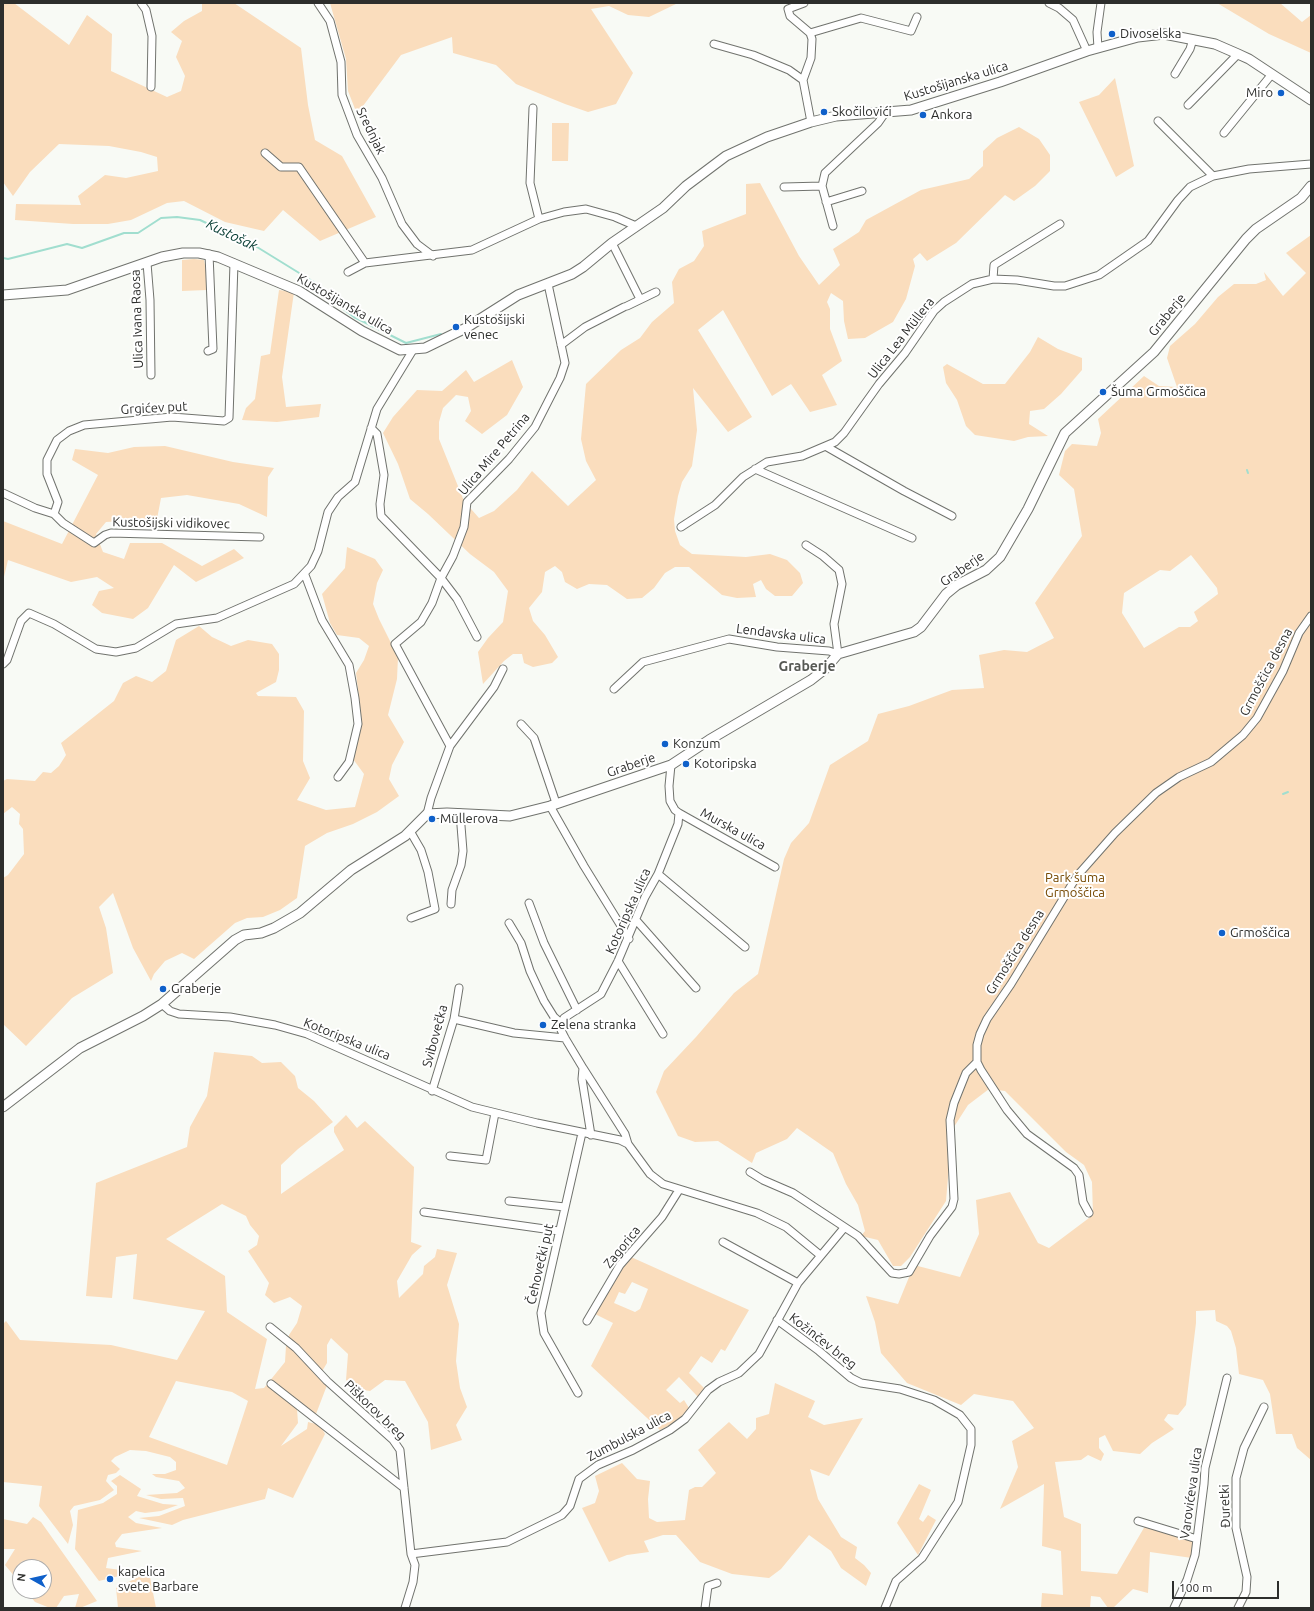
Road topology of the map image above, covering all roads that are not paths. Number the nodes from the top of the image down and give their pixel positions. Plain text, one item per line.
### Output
1 (141, 3) edge
2 (318, 3) edge
3 (804, 3) edge
4 (1049, 3) edge
5 (1101, 3) edge
6 (916, 17) dead end
7 (810, 33) junction
8 (1193, 39) junction
9 (714, 44) dead end
10 (1098, 48) junction
11 (1087, 51) junction
12 (1238, 54) junction
13 (1175, 74) dead end
14 (1272, 74) junction
15 (803, 80) junction
16 (151, 87) dead end
17 (1311, 100) edge
18 (1188, 105) dead end
19 (533, 108) dead end
20 (885, 113) junction
21 (1158, 121) dead end
22 (811, 122) junction
23 (1224, 133) dead end
24 (265, 153) dead end
25 (1311, 164) edge
26 (1213, 176) junction
27 (822, 186) junction
28 (1311, 186) edge
29 (784, 187) dead end
30 (862, 191) dead end
31 (826, 202) junction
32 (539, 219) junction
33 (1060, 224) dead end
34 (636, 226) junction
35 (833, 226) dead end
36 (612, 243) junction
37 (209, 254) junction
38 (434, 256) junction
39 (147, 263) junction
40 (234, 263) junction
41 (364, 263) junction
42 (348, 272) dead end
43 (993, 279) junction
44 (548, 284) junction
45 (656, 292) dead end
46 (3, 295) edge
47 (640, 299) junction
48 (562, 345) junction
49 (413, 350) junction
50 (208, 351) dead end
51 (151, 375) dead end
52 (371, 428) junction
53 (827, 447) junction
54 (755, 470) junction
55 (3, 493) edge
56 (54, 514) junction
57 (952, 516) dead end
58 (681, 527) dead end
59 (260, 537) dead end
60 (912, 538) dead end
61 (806, 545) dead end
62 (305, 575) junction
63 (441, 578) junction
64 (1311, 616) edge
65 (477, 637) dead end
66 (838, 654) junction
67 (3, 664) edge
68 (503, 669) dead end
69 (614, 689) dead end
70 (521, 724) dead end
71 (450, 746) junction
72 (671, 765) junction
73 (338, 777) dead end
74 (553, 804) junction
75 (460, 813) junction
76 (679, 813) junction
77 (427, 814) junction
78 (410, 831) junction
79 (775, 867) dead end
80 (658, 874) junction
81 (529, 903) dead end
82 (451, 904) dead end
83 (411, 918) dead end
84 (636, 920) junction
85 (509, 923) dead end
86 (629, 939) junction
87 (745, 947) dead end
88 (618, 961) junction
89 (459, 988) dead end
90 (696, 988) dead end
91 (162, 1004) junction
92 (578, 1010) junction
93 (454, 1019) junction
94 (561, 1023) junction
95 (663, 1034) dead end
96 (565, 1038) junction
97 (977, 1062) junction
98 (583, 1068) junction
99 (432, 1091) junction
100 (3, 1107) edge
101 (495, 1113) junction
102 (582, 1133) junction
103 (591, 1135) junction
104 (628, 1144) junction
105 (450, 1156) dead end
106 (750, 1172) dead end
107 (679, 1190) junction
108 (509, 1201) dead end
109 (565, 1207) junction
110 (424, 1212) dead end
111 (1089, 1213) dead end
112 (844, 1228) junction
113 (560, 1231) junction
114 (723, 1242) dead end
115 (820, 1255) junction
116 (798, 1283) junction
117 (778, 1320) junction
118 (587, 1321) dead end
119 (270, 1327) dead end
120 (1227, 1378) dead end
121 (271, 1384) dead end
122 (578, 1393) dead end
123 (1264, 1407) dead end
124 (404, 1488) junction
125 (1138, 1521) dead end
126 (1197, 1539) junction
127 (411, 1554) junction
128 (717, 1583) dead end
129 (405, 1608) edge
130 (705, 1608) edge
131 (886, 1608) edge
132 (1174, 1608) edge
133 (1238, 1608) edge

1 - 16 street
2 - 38 street, Srednjak
3 - 7 street
4 - 11 street
5 - 10 street
6 - 7 street
7 - 15 street
8 - 10 street, Kustošijanska ulica
8 - 12 street, Kustošijanska ulica
8 - 13 street
9 - 15 street
10 - 11 street, Kustošijanska ulica
11 - 20 street, Kustošijanska ulica
12 - 14 street, Kustošijanska ulica
12 - 18 street
14 - 17 street, Kustošijanska ulica
14 - 23 street
15 - 22 street
19 - 32 street
20 - 22 street, Kustošijanska ulica
20 - 27 street
21 - 26 street
22 - 34 street, Kustošijanska ulica
24 - 41 street
25 - 26 street, Ulica Lea Müllera
26 - 43 street, Ulica Lea Müllera
27 - 29 street
27 - 31 street
28 - 66 street, Graberje
30 - 31 street
31 - 35 street
32 - 34 street
32 - 38 street
33 - 43 street
34 - 36 street, Kustošijanska ulica
36 - 44 street, Kustošijanska ulica
36 - 47 street
37 - 39 street, Kustošijanska ulica
37 - 40 street, Kustošijanska ulica
37 - 50 street
38 - 41 street
39 - 46 street, Kustošijanska ulica
39 - 51 street, Ulica Ivana Raosa
40 - 49 street, Kustošijanska ulica
40 - 56 street, Grgićev put
41 - 42 street
43 - 53 street, Ulica Lea Müllera
44 - 48 street, Ulica Mire Petrina
44 - 49 street, Kustošijanska ulica
45 - 47 street
47 - 48 street
48 - 63 street, Ulica Mire Petrina
49 - 52 street
52 - 62 street
52 - 63 street
53 - 54 street, Ulica Lea Müllera
53 - 57 street
54 - 58 street, Ulica Lea Müllera
54 - 60 street
55 - 56 street, Kustošijski vidikovec
56 - 59 street, Kustošijski vidikovec
61 - 66 street
62 - 67 street
62 - 73 street
63 - 65 street
63 - 71 street, Ulica Mire Petrina
64 - 97 street, Grmoščica desna
66 - 69 street, Lendavska ulica
66 - 72 street, Graberje
68 - 71 street
70 - 74 street
71 - 77 street
72 - 74 street, Graberje
72 - 76 street
74 - 75 street, Graberje
74 - 86 street
75 - 77 street, Graberje
75 - 82 street
76 - 79 street, Murska ulica
76 - 80 street, Kotoripska ulica
77 - 78 street
78 - 83 street
78 - 91 street
80 - 84 street, Kotoripska ulica
80 - 87 street
81 - 92 street
84 - 86 street, Kotoripska ulica
84 - 90 street
85 - 94 street
86 - 88 street, Kotoripska ulica
88 - 92 street, Kotoripska ulica
88 - 95 street
89 - 93 street, Svibovečka
91 - 99 street, Kotoripska ulica
91 - 100 street
92 - 94 street, Kotoripska ulica
93 - 96 street
93 - 99 street, Svibovečka
94 - 96 street
96 - 98 street
97 - 111 street
97 - 112 street
98 - 103 street
98 - 104 street
99 - 101 street, Kotoripska ulica
101 - 102 street, Kotoripska ulica
101 - 105 street
102 - 103 street, Kotoripska ulica
102 - 109 street, Čehovečki put
103 - 104 street, Kotoripska ulica
104 - 107 street
106 - 112 street
107 - 115 street
107 - 118 street, Zagorica
108 - 109 street
109 - 113 street, Čehovečki put
110 - 113 street
112 - 115 street, Zumbulska ulica
113 - 122 street, Čehovečki put
114 - 116 street
115 - 116 street, Zumbulska ulica
116 - 117 street, Zumbulska ulica
117 - 127 street, Zumbulska ulica
117 - 131 street, Kožinčev breg
119 - 124 street, Piškorov breg
120 - 126 street, Varovićeva ulica
121 - 124 street
123 - 133 street, Đuretki
124 - 127 street, Piškorov breg
125 - 126 street
126 - 132 street, Varovićeva ulica
127 - 129 street, Piškorov breg
128 - 130 street

